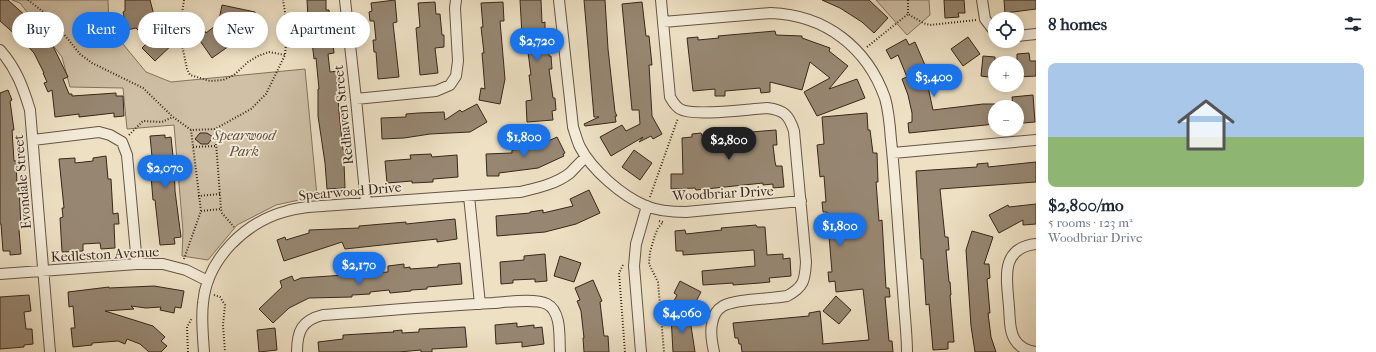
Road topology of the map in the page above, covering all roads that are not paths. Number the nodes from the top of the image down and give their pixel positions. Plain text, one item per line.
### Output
1 (345, 0) edge
2 (456, 0) edge
3 (559, 0) edge
4 (661, 0) edge
5 (982, 0) edge
6 (663, 22) junction
7 (988, 23) edge
8 (1036, 34) edge
9 (1024, 35) edge
10 (0, 50) edge
11 (356, 99) junction
12 (33, 140) junction
13 (1036, 140) edge
14 (893, 153) junction
15 (586, 157) junction
16 (469, 196) junction
17 (801, 202) junction
18 (366, 203) junction
19 (647, 206) junction
20 (1036, 244) edge
21 (137, 264) junction
22 (43, 272) junction
23 (0, 274) edge
24 (208, 281) junction
25 (480, 304) junction
26 (50, 352) edge
27 (204, 352) edge
28 (297, 352) edge
29 (560, 352) edge
30 (642, 352) edge
31 (714, 352) edge
32 (907, 352) edge
33 (1036, 352) edge

1 - 11 street, Redhaven Street
2 - 11 street
3 - 15 street, Woodbriar Drive
4 - 6 street
5 - 7 street
6 - 14 street
6 - 17 street
8 - 9 street
10 - 12 street, Evondale Street
11 - 18 street, Redhaven Street
12 - 21 street
12 - 22 street, Evondale Street
13 - 14 street
14 - 32 street
15 - 16 street, Spearwood Drive
15 - 19 street, Woodbriar Drive
16 - 18 street, Spearwood Drive
16 - 25 street
17 - 19 street, Woodbriar Drive
17 - 31 street
18 - 24 street, Spearwood Drive
19 - 30 street
20 - 33 street
21 - 22 street, Kedleston Avenue
21 - 24 street, Kedleston Avenue
22 - 23 street, Kedleston Avenue
22 - 26 street, Evondale Street
24 - 27 street, Spearwood Drive
25 - 28 street
25 - 29 street

